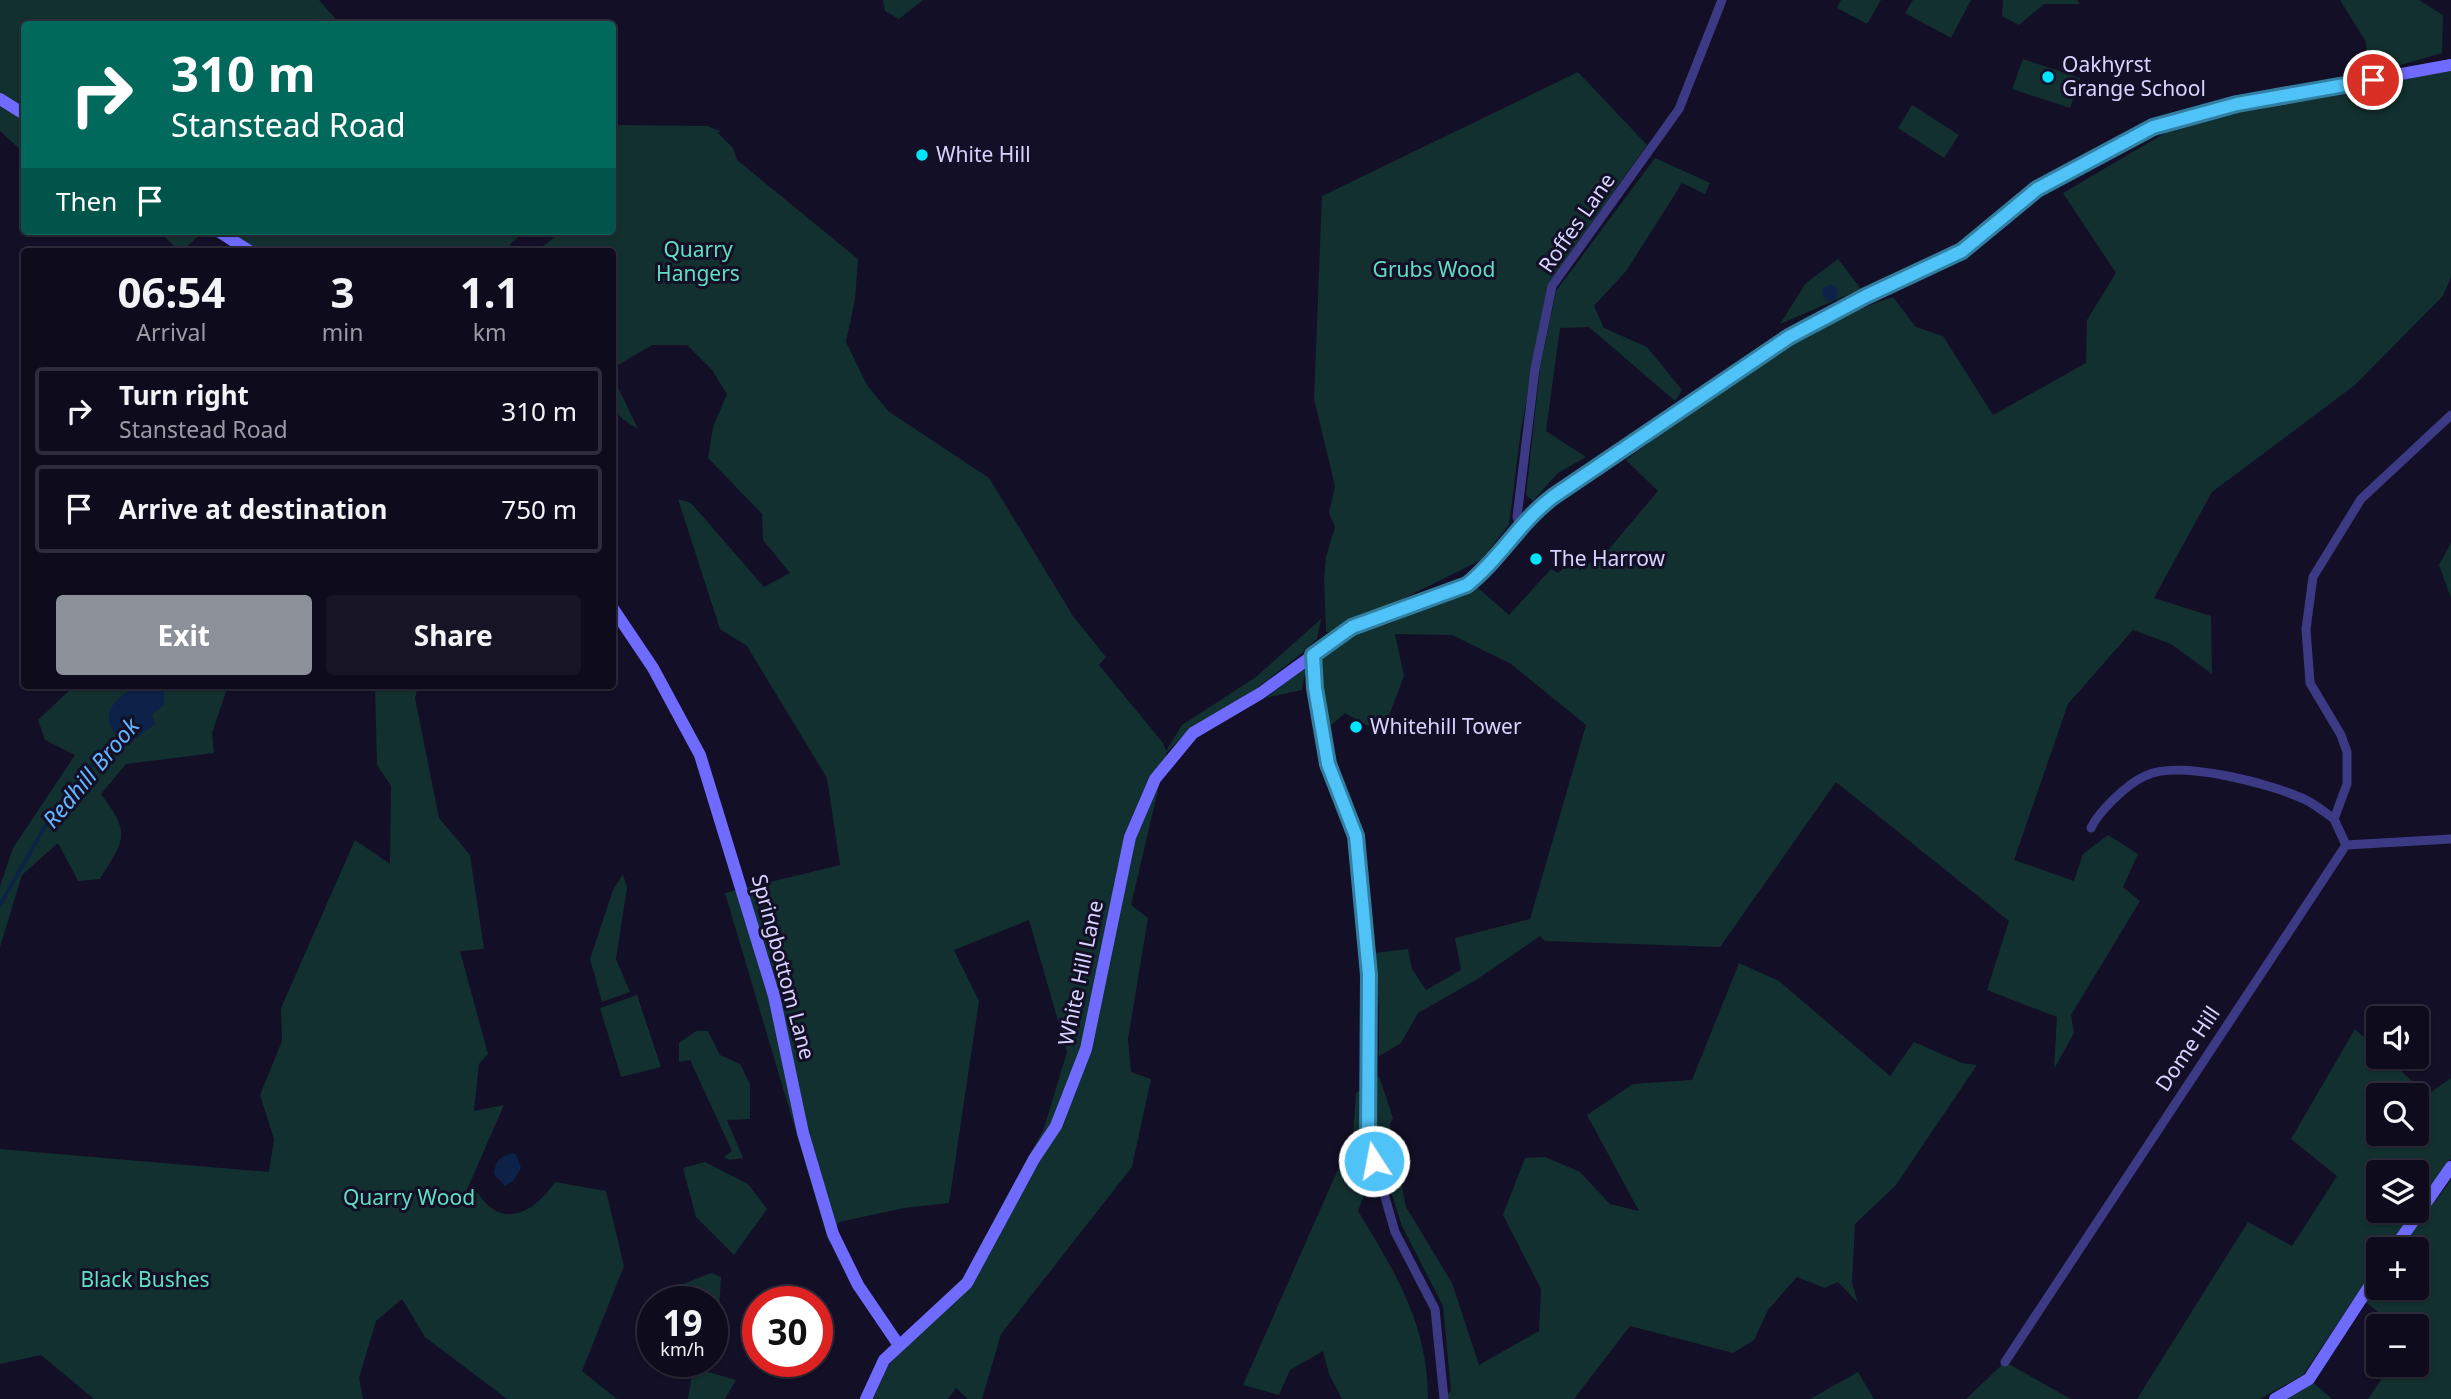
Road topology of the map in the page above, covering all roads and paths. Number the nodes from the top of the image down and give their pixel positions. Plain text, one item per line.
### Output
1 (1723, 0) edge
2 (2451, 65) edge
3 (0, 99) edge
4 (21, 112) edge
5 (224, 235) edge
6 (245, 248) edge
7 (2451, 415) edge
8 (1521, 527) junction
9 (616, 613) edge
10 (1313, 655) junction
11 (2334, 819) junction
12 (2091, 828) dead end
13 (2451, 839) edge
14 (2346, 845) junction
15 (2451, 1167) edge
16 (2402, 1237) edge
17 (2366, 1291) edge
18 (898, 1344) junction
19 (2005, 1362) dead end
20 (866, 1399) edge
21 (1444, 1399) edge
22 (2275, 1399) edge

1 - 8 street, Roffes Lane
2 - 8 street, White Hill Lane
3 - 4 street
5 - 6 street
7 - 11 street
8 - 10 street, White Hill Lane
9 - 18 street, Springbottom Lane
10 - 18 street, White Hill Lane
10 - 21 street
11 - 12 street
11 - 14 street
13 - 14 street
14 - 19 street, Dome Hill
15 - 16 street
17 - 22 street
18 - 20 street, White Hill Lane

